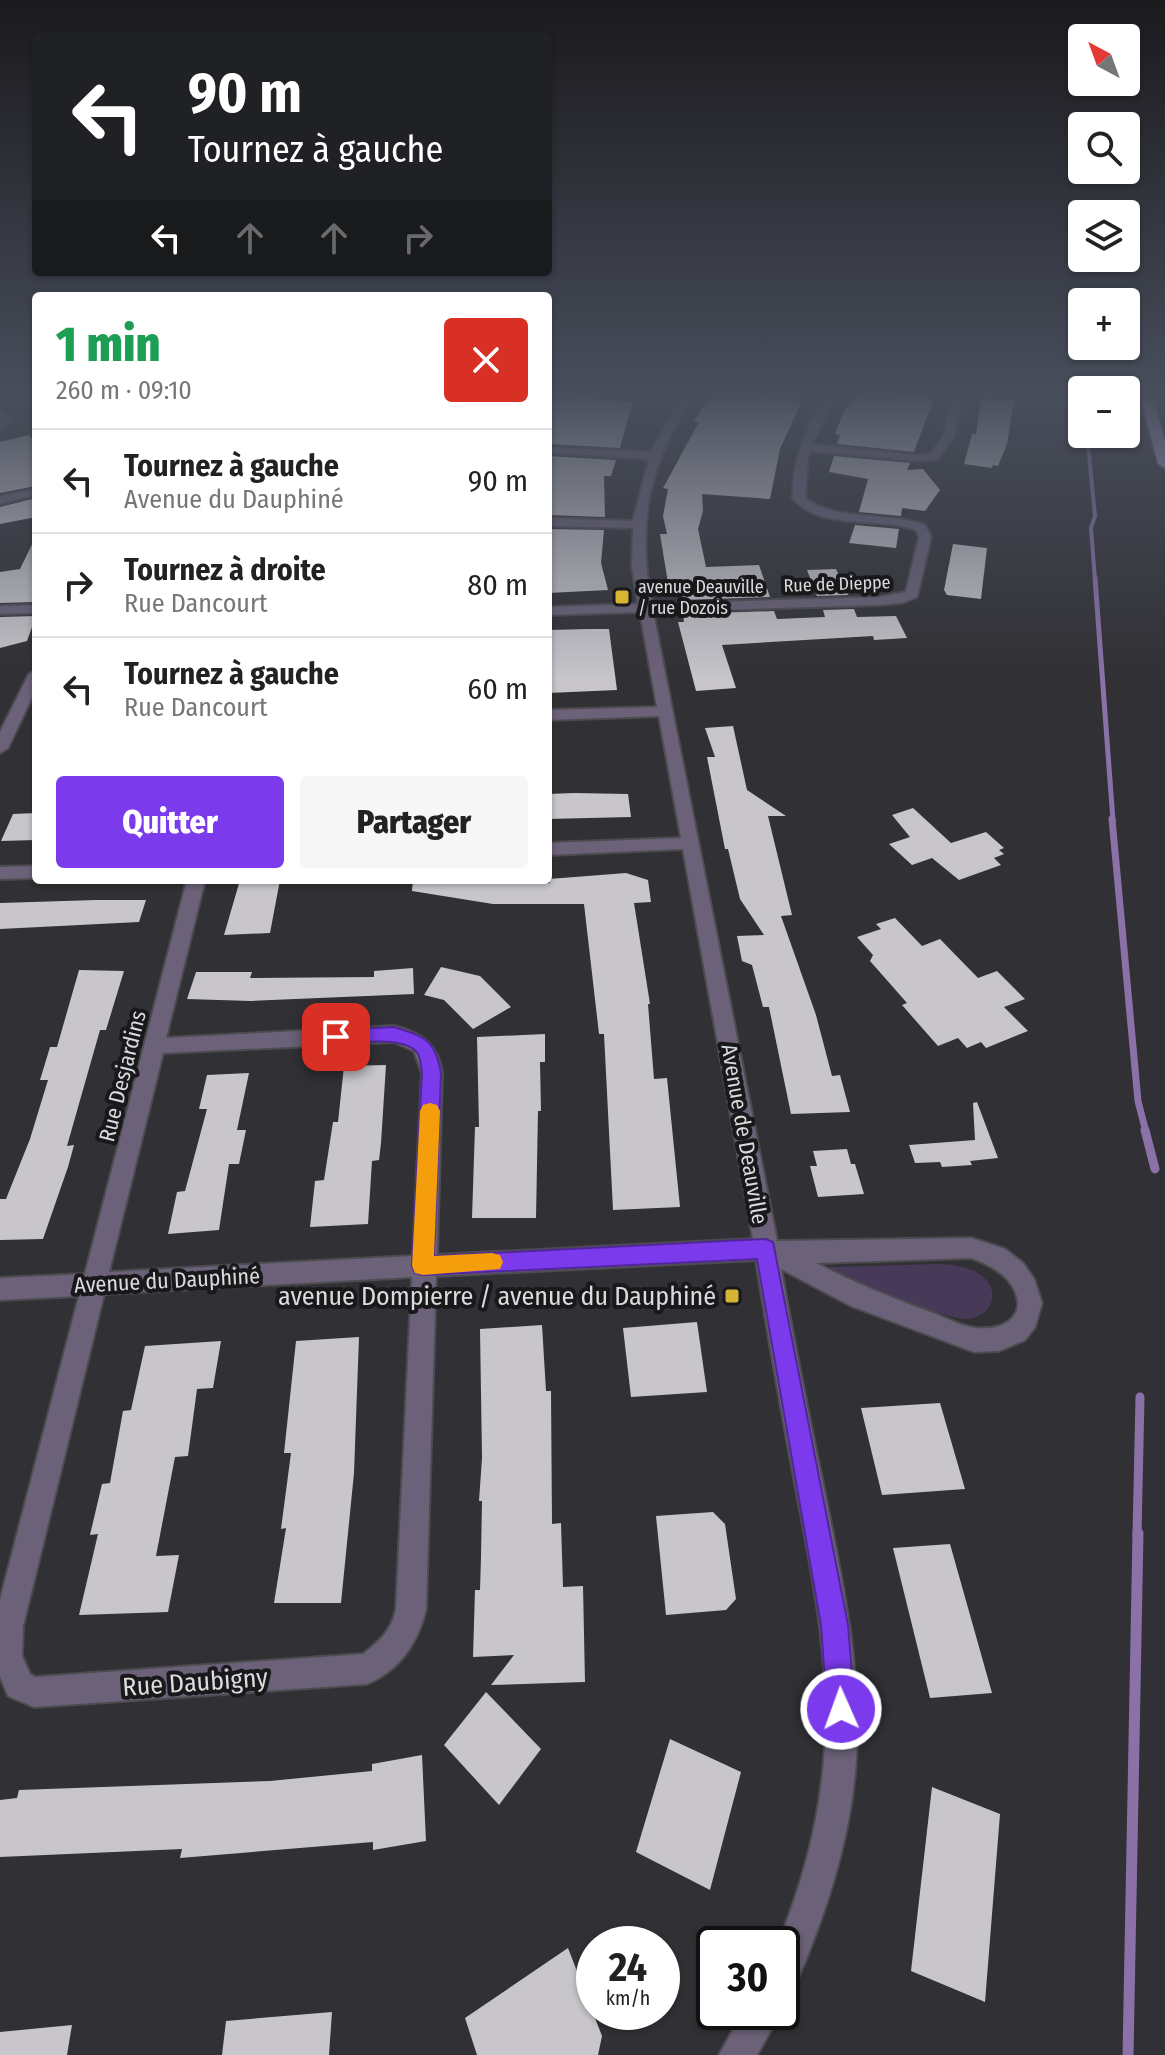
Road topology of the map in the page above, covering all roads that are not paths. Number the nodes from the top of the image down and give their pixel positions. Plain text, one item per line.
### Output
1 (647, 489) edge
2 (799, 489) edge
3 (32, 493) edge
4 (0, 500) edge
5 (552, 522) edge
6 (639, 525) junction
7 (32, 609) edge
8 (643, 609) junction
9 (0, 610) edge
10 (552, 611) edge
11 (32, 680) edge
12 (663, 711) junction
13 (552, 715) edge
14 (32, 718) dead end
15 (7, 720) edge
16 (0, 748) edge
17 (689, 843) junction
18 (552, 849) edge
19 (32, 872) edge
20 (0, 873) edge
21 (195, 884) edge
22 (155, 1046) junction
23 (766, 1249) junction
24 (423, 1266) junction
25 (95, 1283) junction
26 (0, 1289) edge
27 (800, 1930) edge
28 (752, 2030) edge
29 (737, 2055) edge

1 - 6 street, Avenue de Deauville
2 - 8 street, Rue de Dieppe
3 - 4 street
5 - 6 street
6 - 8 street, Avenue de Deauville
7 - 9 street
8 - 10 street
8 - 12 street, Avenue de Deauville
11 - 15 street
12 - 13 street
12 - 17 street, Avenue de Deauville
14 - 15 street
15 - 16 street
17 - 18 street
17 - 23 street, Avenue de Deauville
19 - 20 street
21 - 22 street, Rue Desjardins
22 - 24 street, Rue Daubigny
22 - 25 street, Rue Desjardins
23 - 23 street, Avenue du Dauphiné
23 - 24 street, Avenue du Dauphiné
23 - 27 street, Avenue de Deauville
24 - 25 street, Avenue du Dauphiné
24 - 25 street, Rue Daubigny
25 - 26 street, Avenue du Dauphiné
28 - 29 street

